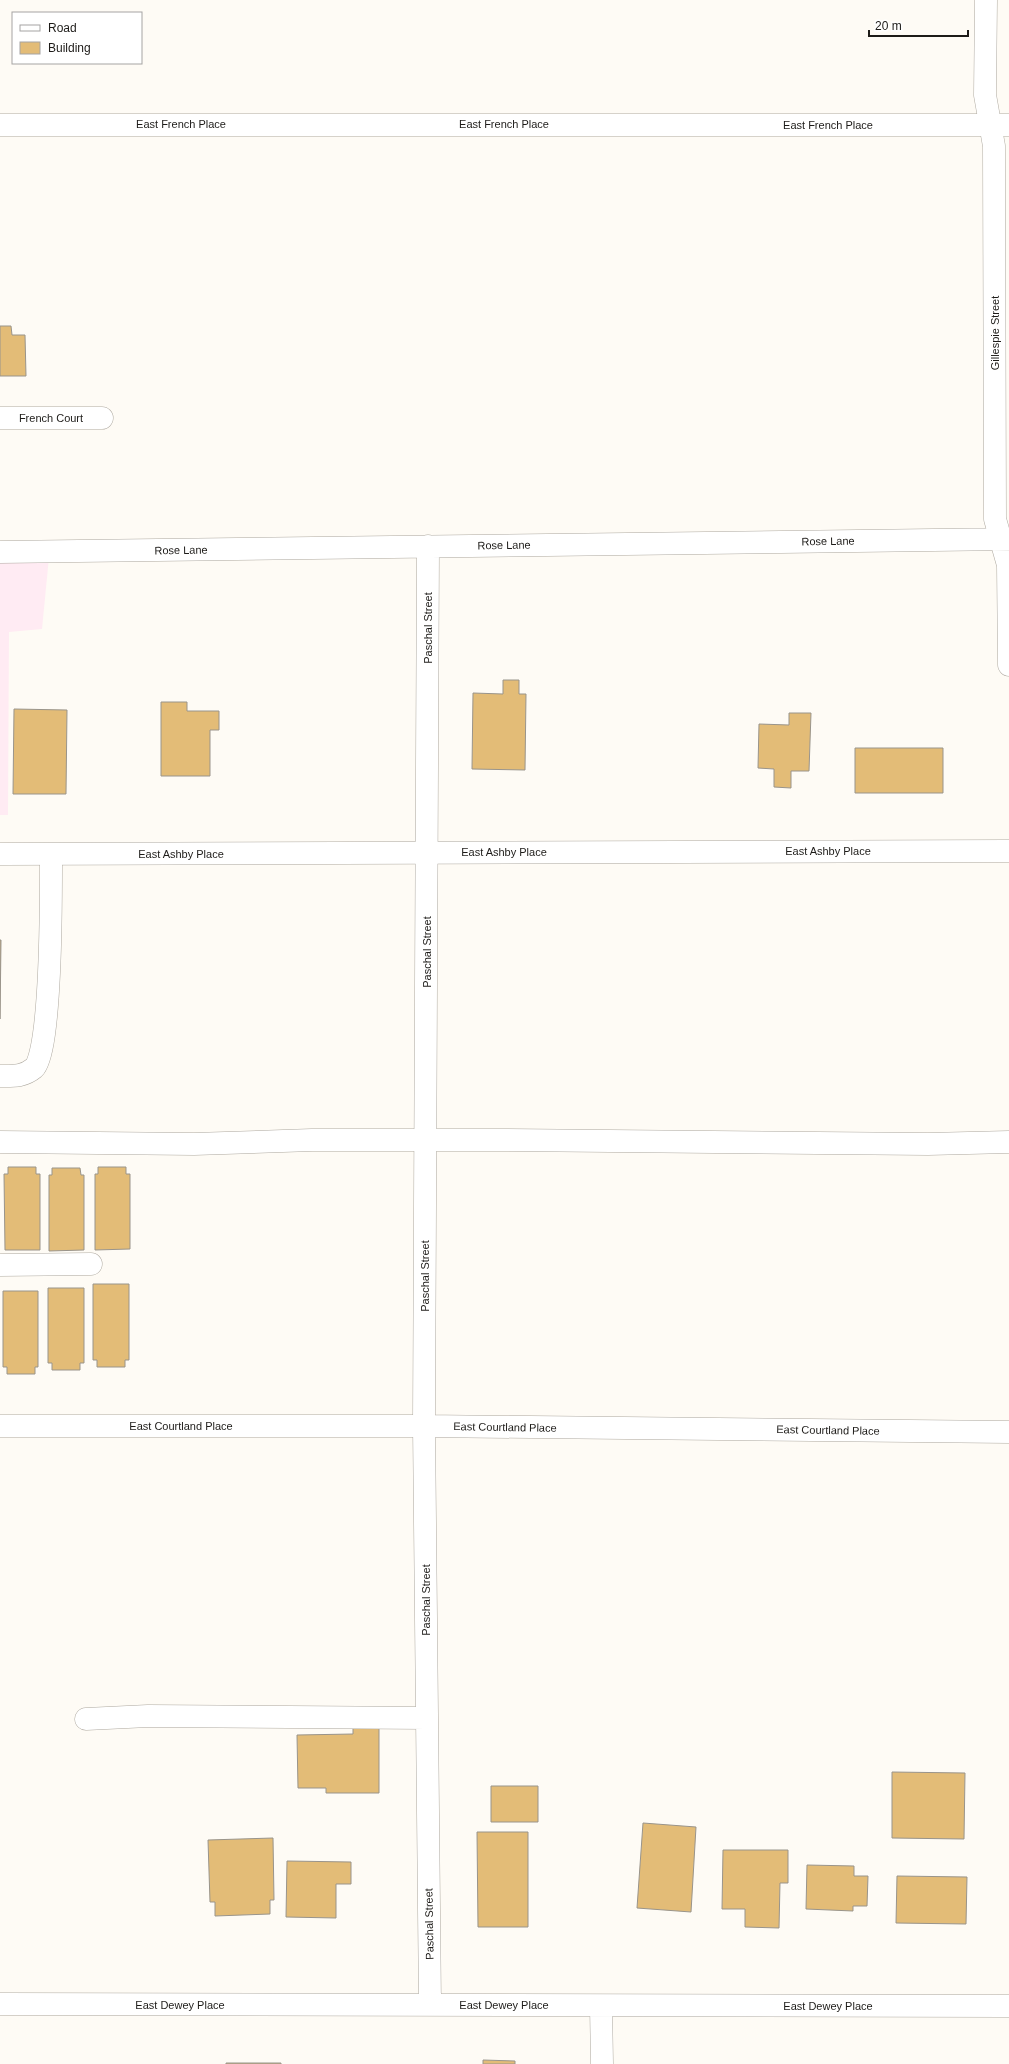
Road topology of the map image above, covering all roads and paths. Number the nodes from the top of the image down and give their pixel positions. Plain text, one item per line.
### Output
1 (986, 0) edge
2 (0, 125) edge
3 (1000, 125) edge
4 (0, 418) edge
5 (102, 418) dead end
6 (1006, 539) edge
7 (428, 546) junction
8 (0, 552) edge
9 (1009, 665) edge
10 (1009, 851) edge
11 (428, 852) junction
12 (0, 854) edge
13 (51, 855) junction
14 (0, 1076) edge
15 (426, 1140) junction
16 (0, 1142) edge
17 (1009, 1142) edge
18 (91, 1264) dead end
19 (0, 1265) edge
20 (0, 1426) edge
21 (424, 1426) junction
22 (1009, 1432) edge
23 (426, 1718) junction
24 (86, 1719) dead end
25 (0, 2004) edge
26 (430, 2005) junction
27 (601, 2006) junction
28 (1009, 2006) edge
29 (602, 2064) edge

1 - 3 street, Gillespie Street
2 - 3 street, East French Place
3 - 6 street, Gillespie Street
4 - 5 street, French Court
6 - 7 street, Rose Lane
6 - 9 street, Gillespie Street
7 - 8 street, Rose Lane
7 - 11 street, Paschal Street
10 - 11 street, East Ashby Place
11 - 13 street, East Ashby Place
11 - 15 street, Paschal Street
12 - 13 street, East Ashby Place
13 - 14 street
15 - 16 street
15 - 17 street
15 - 21 street, Paschal Street
18 - 19 street
20 - 21 street, East Courtland Place
21 - 22 street, East Courtland Place
21 - 23 street, Paschal Street
23 - 24 street
23 - 26 street, Paschal Street
25 - 26 street, East Dewey Place
26 - 27 street, East Dewey Place
27 - 28 street, East Dewey Place
27 - 29 street

